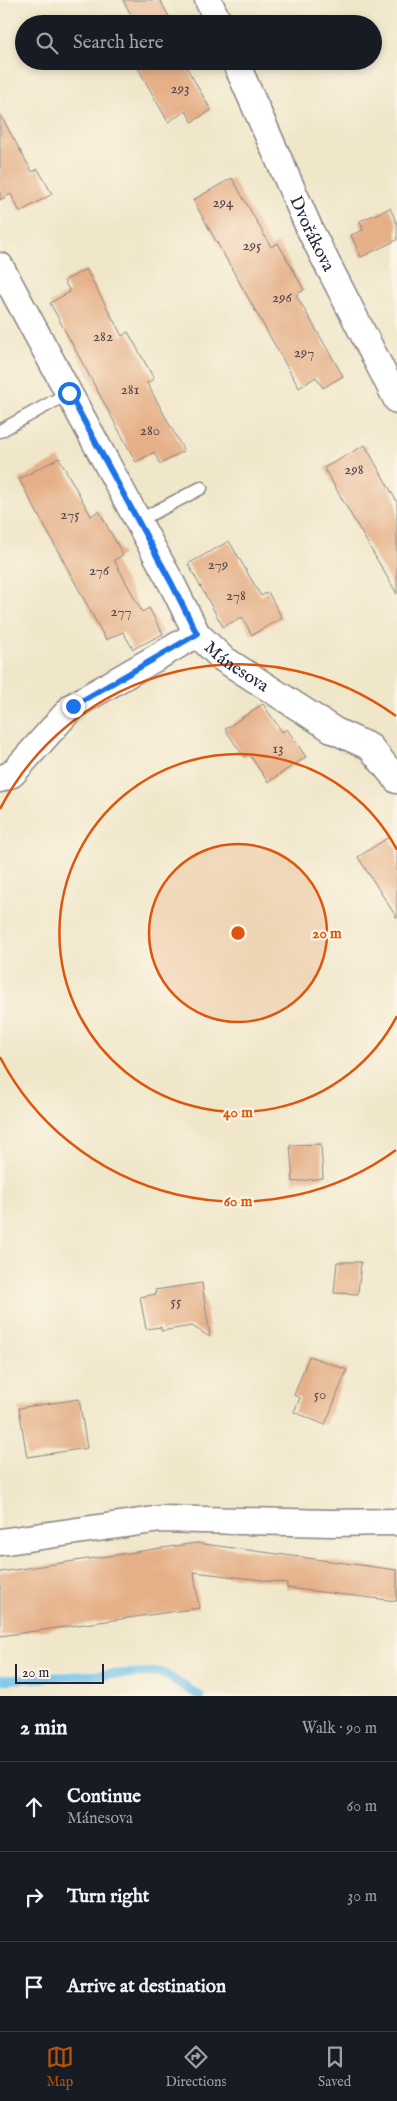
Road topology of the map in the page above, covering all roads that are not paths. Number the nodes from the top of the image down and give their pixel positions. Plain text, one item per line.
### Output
1 (208, 0) edge
2 (215, 15) edge
3 (239, 70) edge
4 (0, 266) edge
5 (69, 393) junction
6 (397, 400) edge
7 (0, 431) edge
8 (201, 488) dead end
9 (138, 521) junction
10 (197, 634) junction
11 (0, 779) edge
12 (397, 780) edge
13 (397, 1522) edge
14 (0, 1542) edge

1 - 2 street
3 - 6 street, Dvořákova
4 - 5 street, Mánesova
5 - 7 lane
5 - 9 street, Mánesova
8 - 9 lane
9 - 10 street, Mánesova
10 - 11 street
10 - 12 street, Mánesova
13 - 14 street

